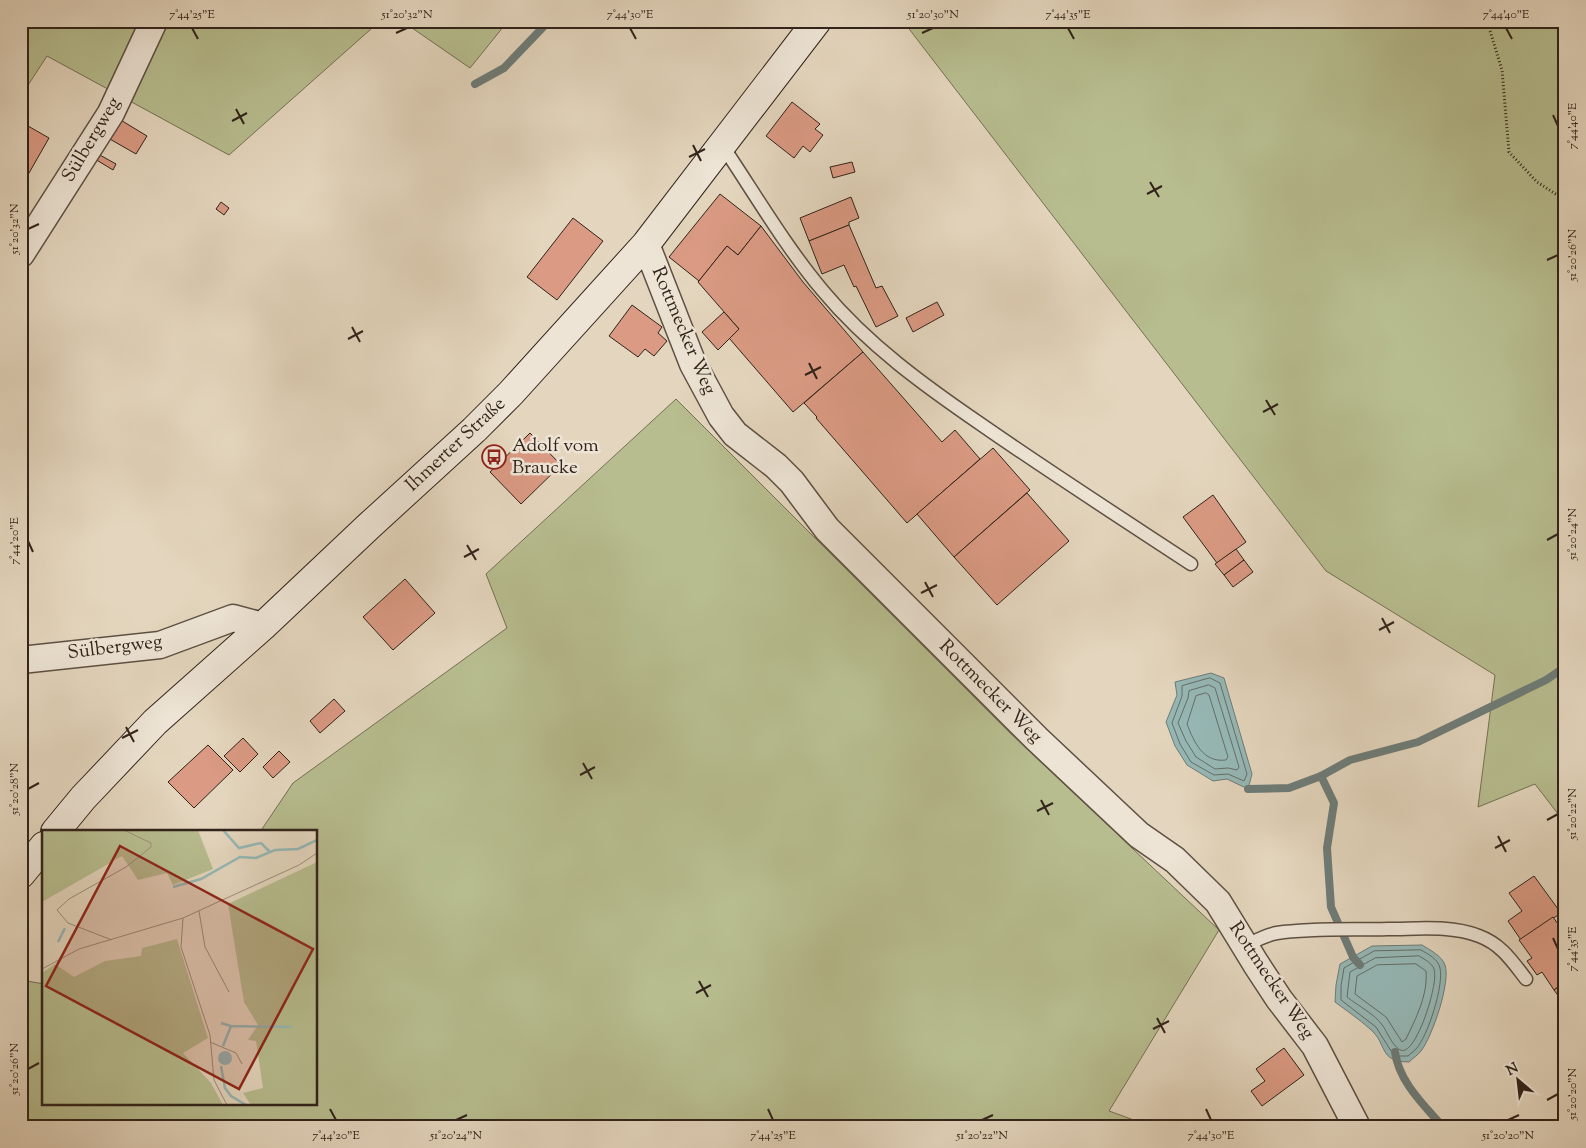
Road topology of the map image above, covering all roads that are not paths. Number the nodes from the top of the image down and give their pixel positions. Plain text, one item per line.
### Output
1 (154, 21) edge
2 (817, 21) edge
3 (722, 145) junction
4 (646, 244) junction
5 (21, 254) edge
6 (1191, 564) dead end
7 (263, 626) junction
8 (21, 660) edge
9 (57, 830) edge
10 (42, 848) edge
11 (21, 874) edge
12 (1245, 946) junction
13 (1526, 979) dead end
14 (1358, 1127) edge

1 - 5 street, Sülbergweg
2 - 3 main road, Ihmerter Straße
3 - 4 main road, Ihmerter Straße
3 - 6 lane
4 - 7 main road, Ihmerter Straße
4 - 12 street, Rottmecker Weg
7 - 8 street, Sülbergweg
7 - 9 main road, Ihmerter Straße
10 - 11 main road
12 - 13 lane
12 - 14 street, Rottmecker Weg

